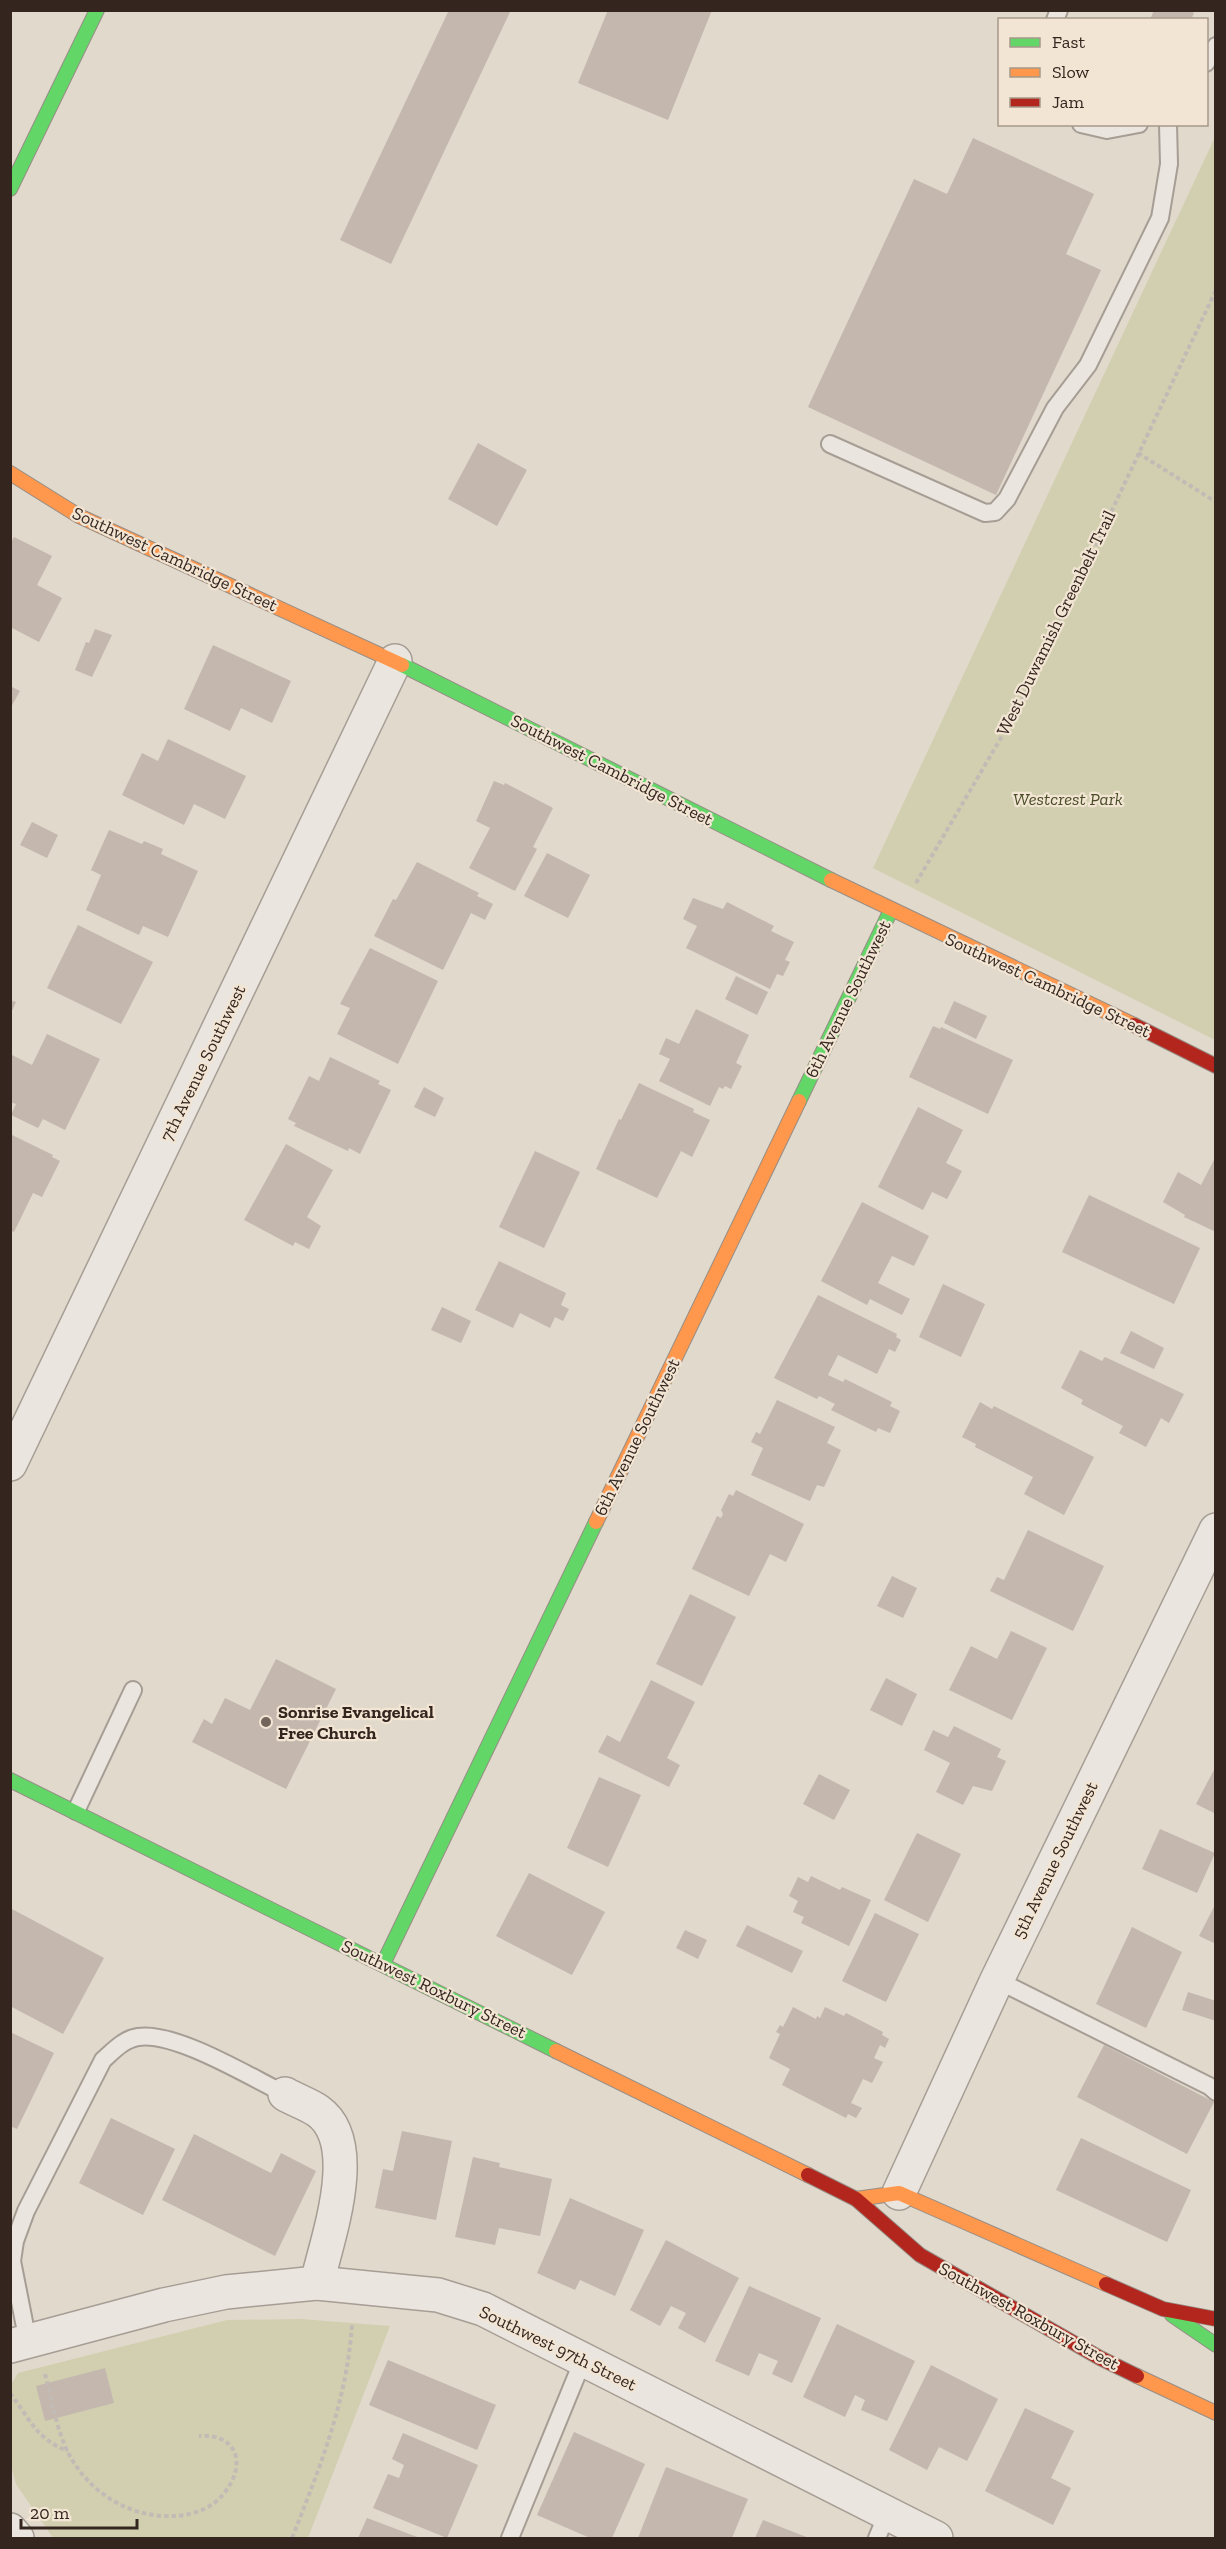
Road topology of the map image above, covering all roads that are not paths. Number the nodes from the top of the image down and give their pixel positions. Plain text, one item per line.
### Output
1 (97, 10) edge
2 (1090, 126) edge
3 (1128, 126) edge
4 (1168, 126) edge
5 (10, 189) edge
6 (830, 444) dead end
7 (10, 473) edge
8 (395, 661) junction
9 (891, 910) junction
10 (1215, 1066) edge
11 (10, 1464) edge
12 (1215, 1530) edge
13 (133, 1690) dead end
14 (10, 1780) edge
15 (76, 1811) junction
16 (383, 1964) junction
17 (997, 1980) junction
18 (1215, 2092) edge
19 (285, 2094) joint
20 (899, 2193) junction
21 (856, 2199) junction
22 (317, 2283) junction
23 (1163, 2309) junction
24 (1215, 2319) edge
25 (19, 2344) edge
26 (1215, 2345) edge
27 (583, 2360) junction
28 (1215, 2413) edge
29 (882, 2526) edge
30 (10, 2530) edge
31 (17, 2538) edge
32 (510, 2538) edge
33 (936, 2538) edge

1 - 5 street
2 - 3 lane
4 - 6 lane
7 - 8 street, Southwest Cambridge Street
8 - 9 street, Southwest Cambridge Street
8 - 11 street, 7th Avenue Southwest
9 - 10 street, Southwest Cambridge Street
9 - 16 street, 6th Avenue Southwest
12 - 17 street, 5th Avenue Southwest
13 - 15 lane
14 - 15 street, Southwest Roxbury Street
15 - 16 street, Southwest Roxbury Street
16 - 21 street, Southwest Roxbury Street
17 - 18 lane
17 - 20 street, 5th Avenue Southwest
19 - 22 street
19 - 25 lane
20 - 21 street
20 - 23 street
21 - 28 street, Southwest Roxbury Street
22 - 25 street, Southwest 97th Street
22 - 27 street, Southwest 97th Street
23 - 24 street
23 - 26 street
27 - 29 street, Southwest 97th Street
27 - 32 lane
29 - 33 street, Southwest 97th Street
30 - 31 street

